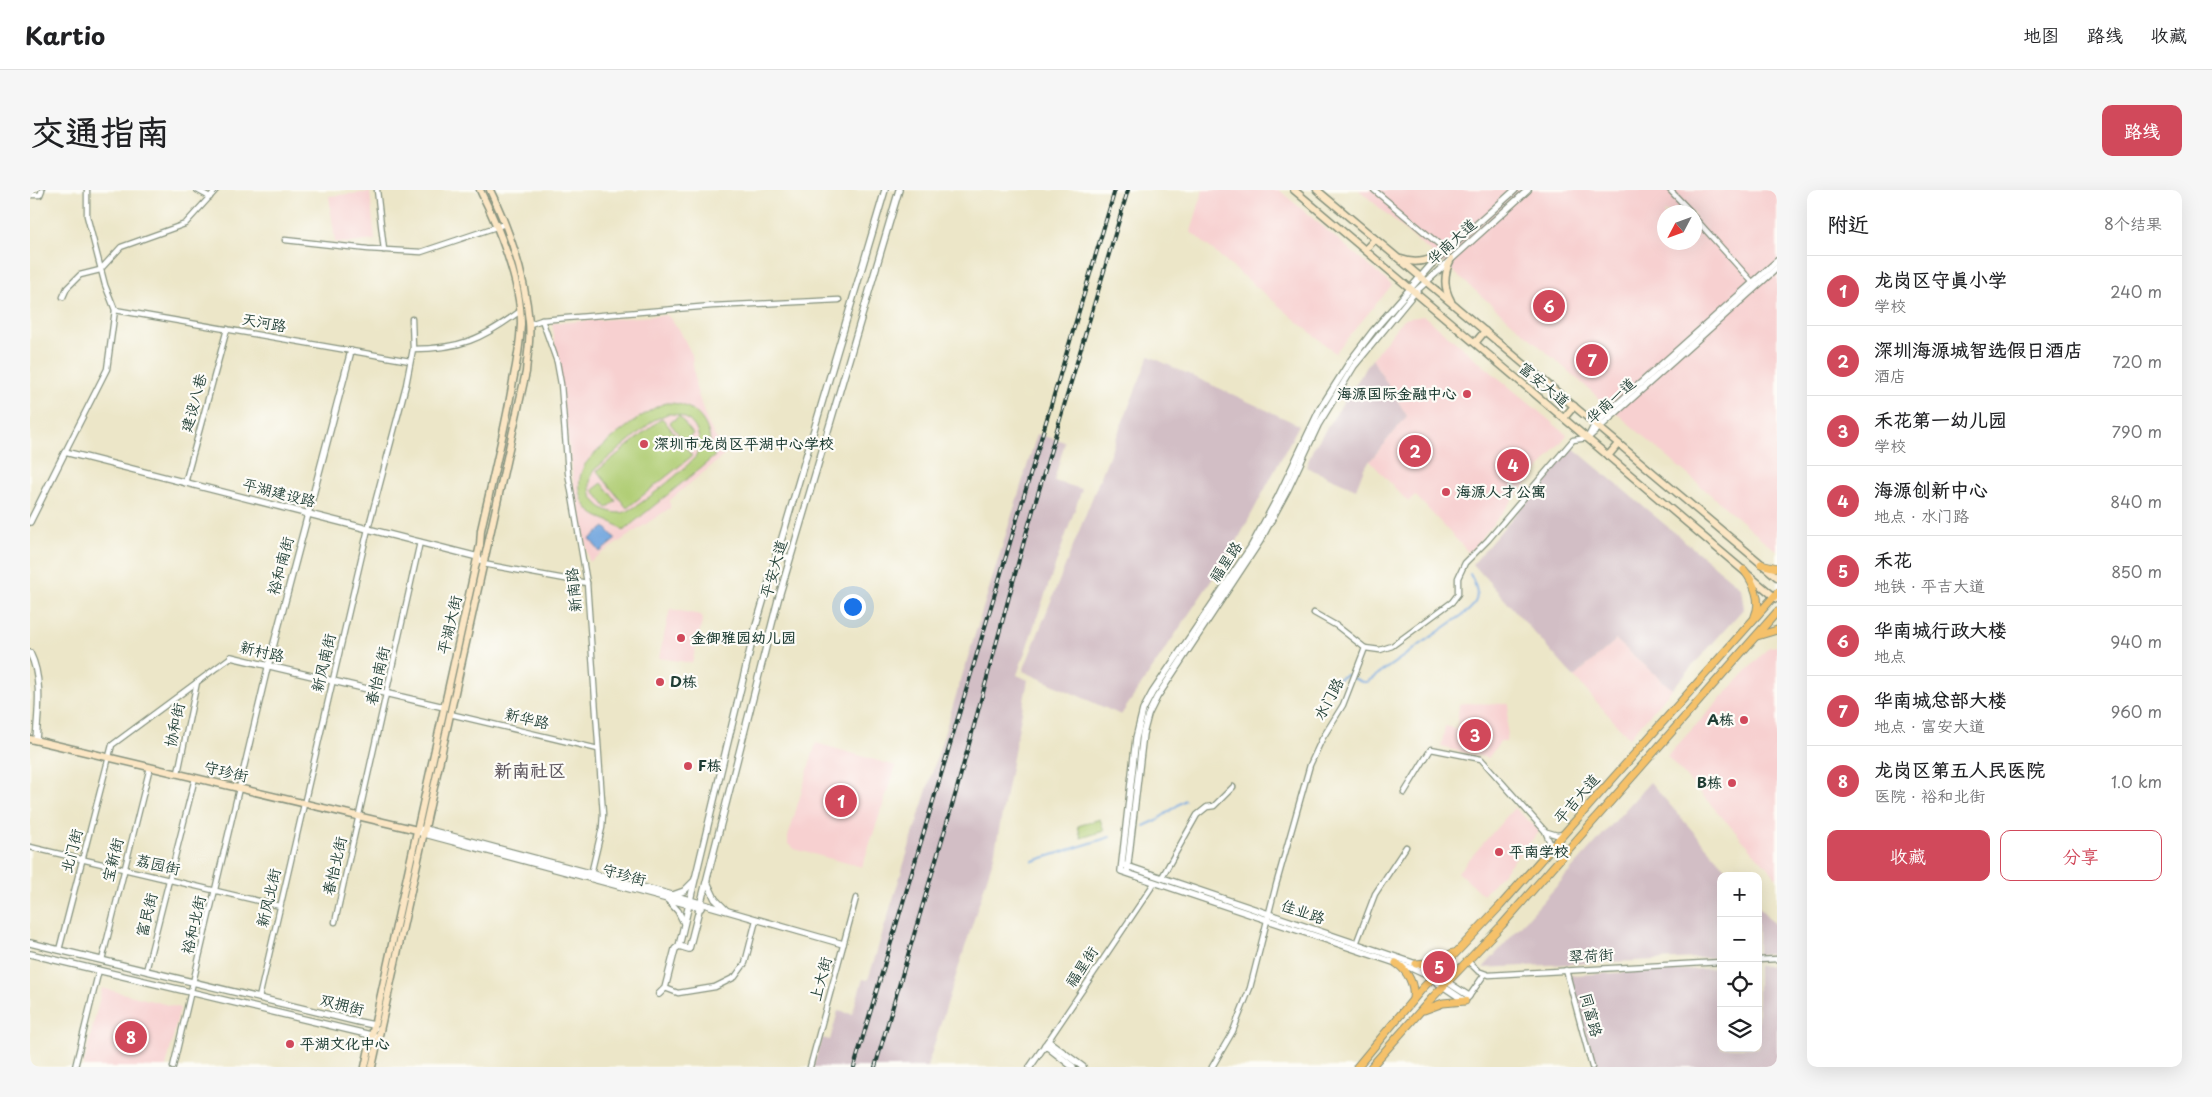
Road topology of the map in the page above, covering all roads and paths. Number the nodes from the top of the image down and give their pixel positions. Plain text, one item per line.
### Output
1 (42, 190) edge
2 (87, 190) edge
3 (197, 190) edge
4 (216, 190) edge
5 (377, 190) edge
6 (480, 190) edge
7 (490, 190) edge
8 (885, 190) edge
9 (899, 190) edge
10 (1294, 190) edge
11 (1317, 190) edge
12 (1374, 190) edge
13 (1515, 190) edge
14 (1528, 190) edge
15 (1670, 190) edge
16 (30, 195) edge
17 (210, 197) junction
18 (1684, 205) edge
19 (505, 224) junction
20 (1702, 226) edge
21 (496, 227) junction
22 (1375, 239) junction
23 (285, 240) dead end
24 (384, 250) junction
25 (1365, 250) junction
26 (1446, 252) junction
27 (1395, 256) junction
28 (1451, 259) junction
29 (1777, 261) edge
30 (1777, 268) edge
31 (100, 270) junction
32 (1420, 277) junction
33 (1426, 282) junction
34 (1755, 284) junction
35 (1412, 290) junction
36 (63, 297) dead end
37 (838, 300) dead end
38 (1456, 308) junction
39 (115, 310) junction
40 (519, 312) junction
41 (412, 319) dead end
42 (542, 320) junction
43 (530, 324) junction
44 (227, 329) junction
45 (1484, 331) junction
46 (1475, 343) junction
47 (413, 349) junction
48 (351, 351) junction
49 (410, 361) junction
50 (1574, 406) junction
51 (1564, 418) junction
52 (1597, 426) junction
53 (1588, 438) junction
54 (1618, 444) junction
55 (65, 452) junction
56 (1608, 456) junction
57 (185, 482) junction
58 (308, 514) junction
59 (30, 522) edge
60 (368, 529) junction
61 (420, 542) junction
62 (776, 554) junction
63 (478, 557) junction
64 (790, 558) junction
65 (483, 564) junction
66 (1761, 564) junction
67 (1777, 568) edge
68 (1744, 570) junction
69 (1777, 577) edge
70 (587, 583) junction
71 (1776, 596) edge
72 (1777, 612) edge
73 (1314, 613) dead end
74 (1754, 618) junction
75 (1777, 630) edge
76 (1751, 641) junction
77 (1365, 648) junction
78 (30, 653) edge
79 (231, 657) joint
80 (268, 666) junction
81 (332, 681) junction
82 (198, 682) junction
83 (386, 694) junction
84 (444, 707) junction
85 (450, 714) junction
86 (33, 739) edge
87 (598, 749) junction
88 (110, 757) junction
89 (150, 767) junction
90 (178, 773) junction
91 (195, 778) junction
92 (1233, 787) dead end
93 (239, 788) junction
94 (1404, 792) dead end
95 (304, 803) junction
96 (359, 816) junction
97 (417, 830) junction
98 (1545, 831) junction
99 (424, 832) junction
100 (1564, 834) junction
101 (30, 847) edge
102 (1406, 847) dead end
103 (1549, 851) junction
104 (83, 860) junction
105 (1124, 868) junction
106 (124, 869) junction
107 (591, 874) junction
108 (1162, 877) junction
109 (169, 880) junction
110 (695, 880) junction
111 (706, 880) junction
112 (1155, 882) junction
113 (215, 891) junction
114 (672, 895) junction
115 (856, 898) dead end
116 (666, 899) junction
117 (689, 903) junction
118 (280, 906) junction
119 (700, 906) junction
120 (730, 913) junction
121 (1268, 917) junction
122 (756, 920) junction
123 (335, 922) dead end
124 (684, 924) junction
125 (1473, 935) junction
126 (30, 943) edge
127 (843, 944) junction
128 (1356, 944) junction
129 (1483, 945) junction
130 (679, 946) junction
131 (1462, 948) junction
132 (60, 950) junction
133 (30, 954) edge
134 (1777, 959) edge
135 (102, 960) junction
136 (1762, 960) edge
137 (1468, 961) junction
138 (1717, 962) edge
139 (1396, 963) junction
140 (1416, 964) junction
141 (99, 970) junction
142 (1566, 970) junction
143 (146, 971) junction
144 (1484, 975) junction
145 (1434, 977) junction
146 (193, 982) junction
147 (1445, 984) junction
148 (665, 988) junction
149 (191, 992) junction
150 (659, 994) dead end
151 (259, 998) junction
152 (1467, 999) junction
153 (1412, 1001) junction
154 (1418, 1014) junction
155 (1396, 1020) junction
156 (374, 1025) junction
157 (1405, 1028) junction
158 (372, 1035) junction
159 (379, 1037) junction
160 (1046, 1043) junction
161 (75, 1067) edge
162 (173, 1067) edge
163 (364, 1067) edge
164 (372, 1067) edge
165 (810, 1067) edge
166 (1030, 1067) edge
167 (1073, 1067) edge
168 (1083, 1067) edge
169 (1212, 1067) edge
170 (1357, 1067) edge
171 (1371, 1067) edge
172 (1592, 1067) edge

1 - 16 street
2 - 31 street
3 - 17 street
4 - 17 street
5 - 24 street
6 - 21 main road, 平湖大街
7 - 19 main road, 平湖大街
8 - 62 street, 平安大道
9 - 64 street, 平安大道
10 - 25 main road, 富安大道
11 - 22 main road, 富安大道
12 - 26 street
13 - 26 street, 华南大道
14 - 28 street, 华南大道
15 - 18 street
17 - 31 street
19 - 21 street
19 - 43 main road, 平湖大街
20 - 34 street
21 - 24 street
21 - 40 main road, 平湖大街
22 - 25 main road
22 - 27 main road, 富安大道
23 - 24 street
25 - 35 main road, 富安大道
26 - 27 main road
26 - 32 street, 华南大道
27 - 32 main road, 富安大道
28 - 33 street, 华南大道
28 - 38 main road
29 - 34 street, 华南一道
30 - 34 street, 华南一道
31 - 36 street
31 - 39 street
32 - 33 main road, 富安大道
32 - 35 street, 华南大道
33 - 35 street, 华南大道
33 - 38 main road, 富安大道
34 - 52 street, 华南一道
35 - 46 main road, 富安大道
35 - 105 street, 福星路
37 - 42 street
38 - 45 main road, 富安大道
39 - 44 street, 天河路
39 - 55 street
40 - 47 street
40 - 63 main road, 平湖大街
41 - 47 street, 新风南街
42 - 43 street
42 - 70 street, 新南路
43 - 65 main road, 平湖大街
44 - 48 street, 天河路
44 - 57 street, 建设八巷
45 - 46 main road
45 - 50 main road, 富安大道
46 - 51 main road, 富安大道
47 - 49 street, 新风南街
48 - 49 street, 天河路
48 - 58 street, 裕和南街
49 - 60 street, 新风南街
50 - 51 main road
50 - 52 main road, 富安大道
51 - 53 main road, 富安大道
52 - 53 street, 华南一道
52 - 54 main road, 富安大道
53 - 56 main road, 富安大道
53 - 77 street
54 - 56 main road
54 - 66 main road, 富安大道
55 - 57 street, 平湖建设路
55 - 59 street
56 - 68 main road, 富安大道
57 - 58 street, 平湖建设路
58 - 60 street, 平湖建设路
58 - 80 street, 裕和南街
60 - 61 street, 平湖建设路
60 - 81 street, 新风南街
61 - 63 street, 平湖建设路
61 - 83 street, 春怡南街
62 - 64 street
62 - 110 street, 平安大道
63 - 65 street
63 - 84 main road, 平湖大街
64 - 111 street, 平安大道
65 - 70 street
65 - 85 main road, 平湖大街
66 - 67 main road
66 - 69 main road, 富安大道
68 - 71 main road, 富安大道
68 - 74 main road
70 - 87 street, 新南路
71 - 74 main road, 平吉大道
72 - 76 main road, 平吉大道
73 - 77 street
74 - 100 main road, 平吉大道
75 - 76 main road
76 - 129 main road, 平吉大道
77 - 121 street, 水门路
78 - 86 street
79 - 80 street, 新村路
79 - 82 street, 新村路
80 - 81 street, 新村路
80 - 93 street, 裕和南街
81 - 83 street, 新村路
81 - 95 street, 新风南街
82 - 88 street, 新村路
82 - 90 street, 协和街
83 - 84 street, 新村路
83 - 96 street, 春怡南街
84 - 97 main road, 平湖大街
85 - 87 street, 新华路
85 - 99 main road, 平湖大街
86 - 88 main road, 守珍街
87 - 107 street, 新南路
88 - 89 main road, 守珍街
88 - 104 street, 北门街
89 - 90 main road, 守珍街
89 - 106 street, 宝新街
90 - 91 main road, 守珍街
91 - 93 main road, 守珍街
91 - 109 street, 富民街
92 - 108 street
93 - 95 main road, 守珍街
93 - 113 street, 裕和北街
94 - 98 street
95 - 96 main road, 守珍街
95 - 118 street, 新风北街
96 - 97 main road, 守珍街
96 - 123 street, 春怡北街
97 - 99 street, 守珍街
97 - 156 main road, 平湖大街
98 - 100 street
98 - 103 street
99 - 107 street, 守珍街
99 - 116 street, 守珍街
99 - 159 main road, 平湖大街
100 - 103 main road, 平吉大道
101 - 104 street, 荔园街
102 - 128 street
103 - 125 main road, 平吉大道
104 - 106 street, 荔园街
104 - 132 street, 北门街
105 - 108 street, 佳业路
105 - 112 street, 佳业路
106 - 109 street, 荔园街
106 - 135 street, 宝新街
107 - 114 street, 守珍街
108 - 121 street, 佳业路
109 - 113 street, 荔园街
109 - 143 street, 富民街
110 - 114 street
110 - 117 street, 平安大道
111 - 119 street, 平安大道
111 - 120 street
112 - 121 street, 佳业路
112 - 160 street, 福星街
113 - 118 street, 荔园街
113 - 146 street, 裕和北街
114 - 117 street, 守珍街
115 - 127 street, 上大街
116 - 117 street, 守珍街
116 - 124 street
117 - 119 street, 守珍街
117 - 124 street, 平安大道
118 - 151 street, 新风北街
119 - 120 street, 守珍街
119 - 130 street, 平安大道
120 - 122 street, 守珍街
121 - 128 street, 佳业路
121 - 139 street, 佳业路
121 - 169 street, 水门路
122 - 127 street, 守珍街
122 - 148 street
124 - 130 street, 平安大道
125 - 129 main road
125 - 131 main road, 平吉大道
126 - 132 street, 双拥街
127 - 165 street, 上大街
128 - 140 street, 佳业路
129 - 137 main road, 平吉大道
130 - 148 street, 平安大道
131 - 140 main road
131 - 145 main road, 平吉大道
132 - 135 street, 双拥街
133 - 141 street, 双拥街
134 - 136 street
135 - 143 street, 双拥街
137 - 144 street
137 - 147 main road, 平吉大道
138 - 142 street, 翠荷街
139 - 145 street, 佳业路
139 - 153 main road
140 - 145 street, 佳业路
141 - 149 street, 双拥街
141 - 161 street
142 - 144 street, 翠荷街
142 - 172 street, 同富路
143 - 146 street, 双拥街
144 - 152 street
145 - 147 street, 佳业路
145 - 153 main road, 平吉大道
146 - 149 street, 裕和北街
146 - 151 street, 双拥街
147 - 152 street, 佳业路
147 - 154 main road, 平吉大道
148 - 150 street
149 - 158 street, 双拥街
149 - 162 street, 裕和北街
151 - 156 street, 双拥街
152 - 154 main road
153 - 155 main road, 平吉大道
154 - 157 main road, 平吉大道
155 - 157 main road
155 - 170 main road, 平吉大道
156 - 158 main road, 平湖大街
156 - 159 street, 双拥街
157 - 171 main road, 平吉大道
158 - 159 street, 双拥街
158 - 163 main road, 平湖大街
159 - 164 main road, 平湖大街
160 - 166 street, 福星街
160 - 167 street
160 - 168 street

